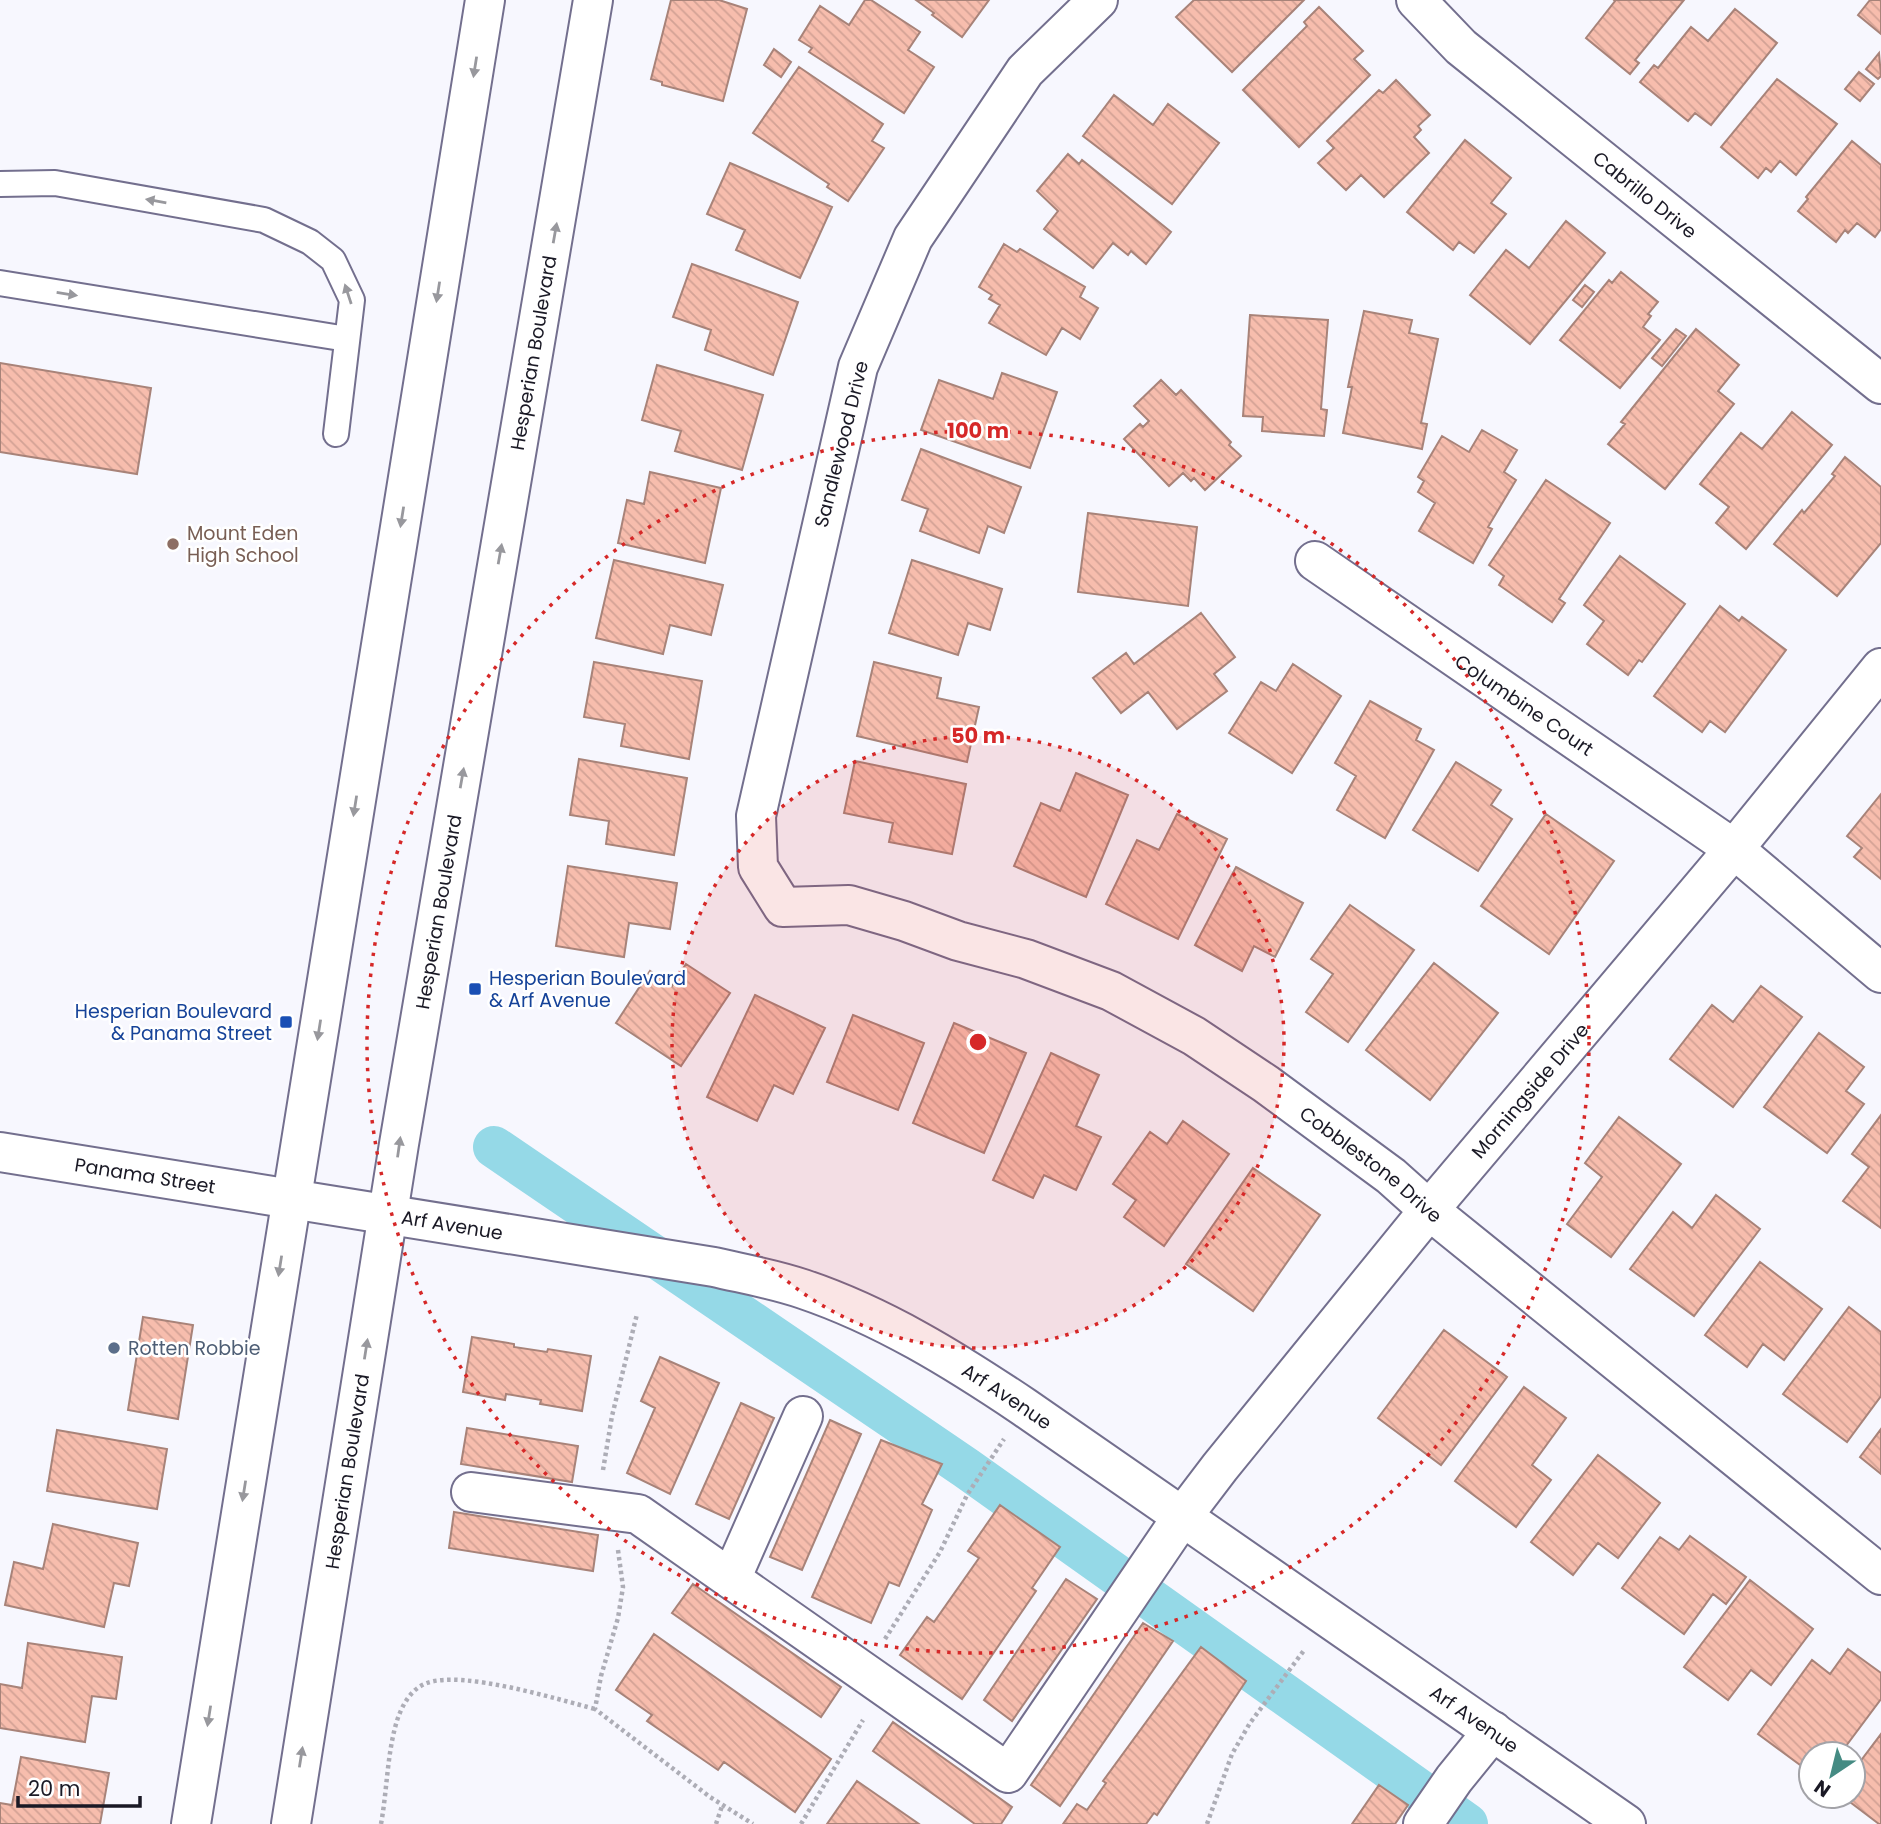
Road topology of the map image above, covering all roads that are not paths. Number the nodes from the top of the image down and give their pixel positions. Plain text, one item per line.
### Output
1 (485, 0) edge
2 (593, 0) edge
3 (1098, 0) edge
4 (1416, 0) edge
5 (0, 184) edge
6 (0, 283) edge
7 (347, 339) junction
8 (1881, 384) edge
9 (336, 434) dead end
10 (1315, 561) dead end
11 (1881, 668) edge
12 (1734, 849) junction
13 (783, 907) joint
14 (1881, 973) edge
15 (0, 1152) edge
16 (291, 1199) junction
17 (1429, 1210) junction
18 (389, 1215) junction
19 (803, 1416) dead end
20 (471, 1492) dead end
21 (1182, 1517) junction
22 (1881, 1575) edge
23 (731, 1579) junction
24 (1493, 1731) junction
25 (191, 1824) edge
26 (291, 1824) edge
27 (1423, 1824) edge
28 (1626, 1824) edge

1 -> 16 street
18 -> 2 street, Hesperian Boulevard
3 - 13 street, Sandlewood Drive
4 - 8 street, Cabrillo Drive
7 -> 5 lane
6 -> 7 lane
7 - 9 lane
10 - 12 street, Columbine Court
11 - 12 street, Morningside Drive
12 - 14 street, Columbine Court
12 - 17 street, Morningside Drive
13 - 17 street, Cobblestone Drive
15 - 16 street, Panama Street
16 - 18 street, Arf Avenue
16 -> 25 street
17 - 21 street, Morningside Drive
17 - 22 street, Cobblestone Drive
18 - 21 street, Arf Avenue
26 -> 18 street, Hesperian Boulevard
19 - 23 street
20 - 23 street
21 - 23 street, Morningside Drive
21 - 24 street, Arf Avenue
24 - 27 street
24 - 28 street, Arf Avenue

